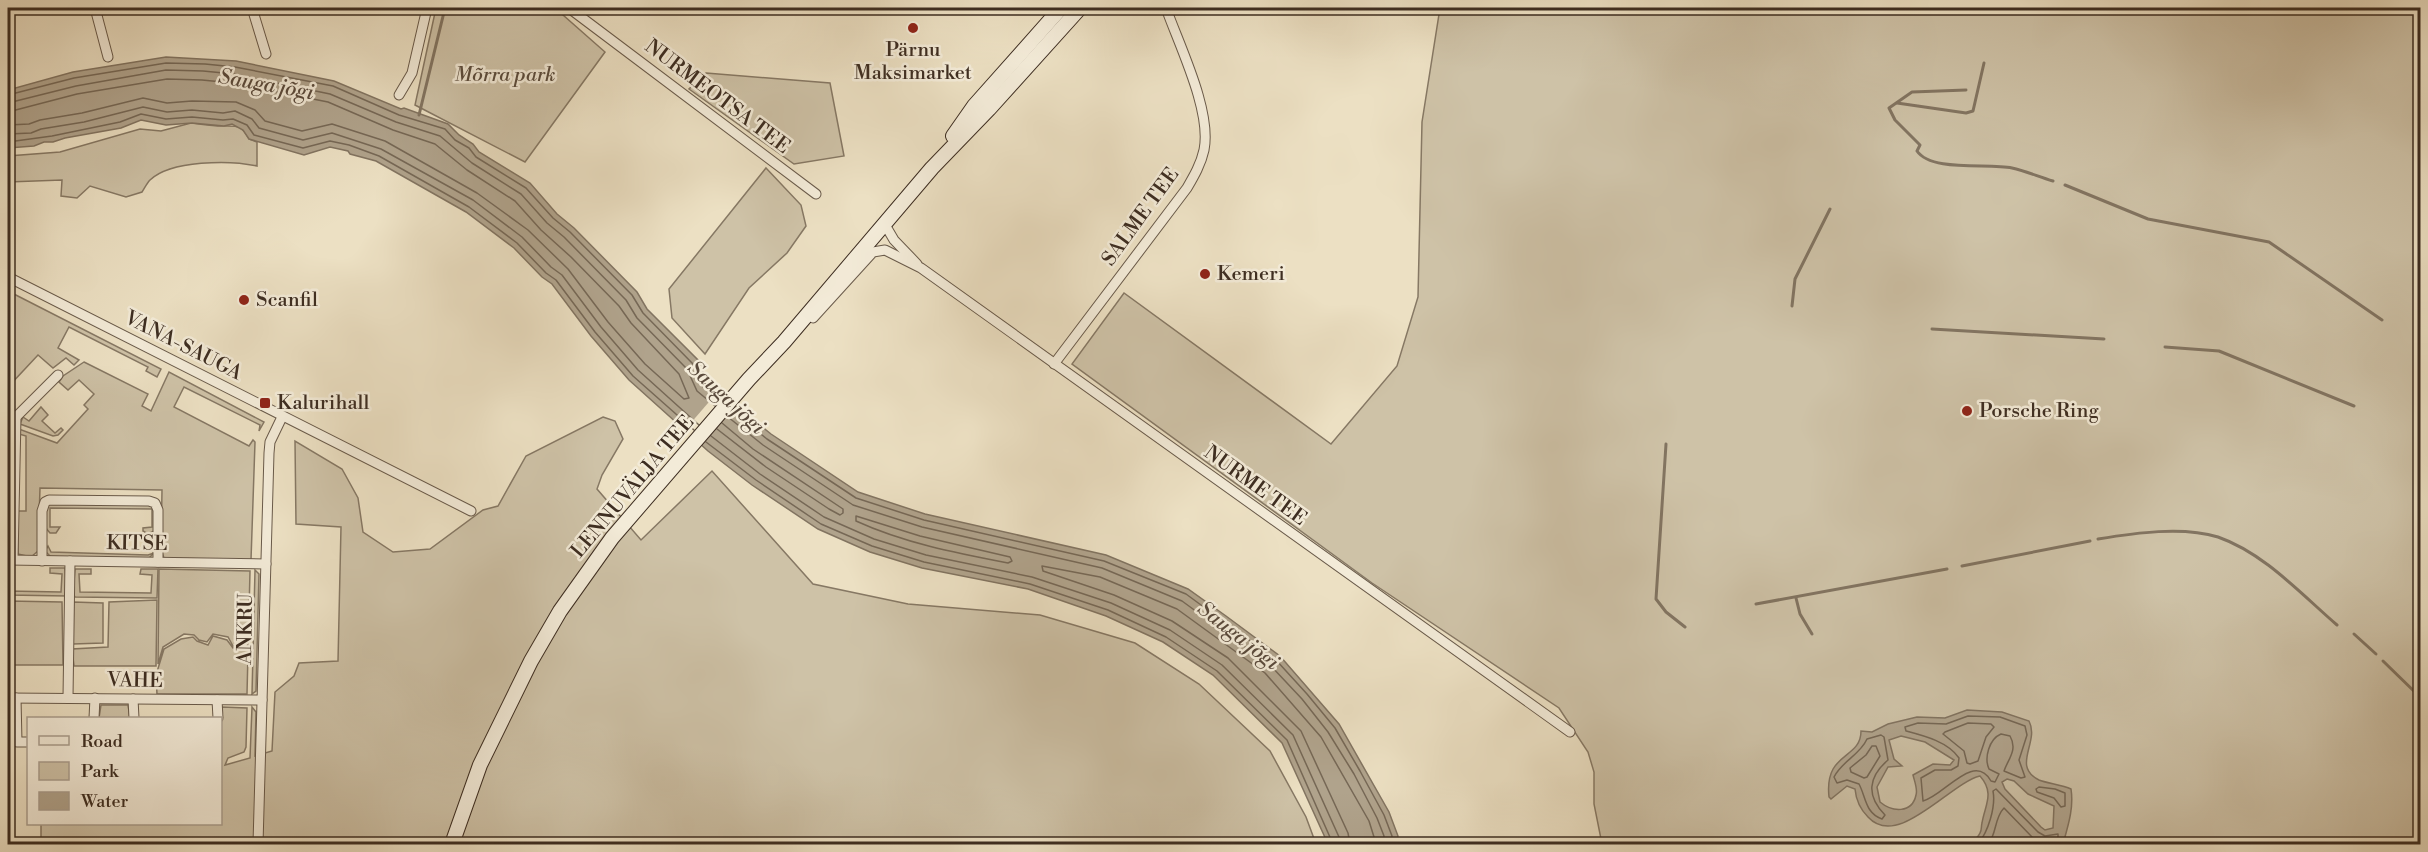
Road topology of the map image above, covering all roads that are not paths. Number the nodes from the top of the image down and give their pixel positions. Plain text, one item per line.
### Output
1 (95, 8) edge
2 (252, 8) edge
3 (427, 8) edge
4 (569, 8) edge
5 (1060, 8) edge
6 (1080, 8) edge
7 (1166, 8) edge
8 (266, 54) dead end
9 (108, 57) dead end
10 (399, 95) dead end
11 (932, 168) junction
12 (816, 194) dead end
13 (880, 228) junction
14 (885, 250) junction
15 (921, 268) junction
16 (8, 277) edge
17 (784, 342) junction
18 (1054, 364) junction
19 (58, 375) dead end
20 (12, 417) edge
21 (282, 417) junction
22 (471, 511) dead end
23 (10, 560) edge
24 (42, 561) junction
25 (70, 561) junction
26 (158, 562) junction
27 (266, 564) junction
28 (68, 697) junction
29 (12, 698) edge
30 (95, 698) junction
31 (133, 699) junction
32 (217, 700) junction
33 (262, 700) junction
34 (94, 717) edge
35 (134, 717) edge
36 (218, 717) edge
37 (1570, 732) dead end
38 (27, 742) edge
39 (258, 844) edge
40 (452, 844) edge

1 - 9 street
2 - 8 street
3 - 10 street
4 - 12 street, NURMEOTSA TEE
5 - 11 main road, LENNUVÄLJA TEE
6 - 11 main road, LENNUVÄLJA TEE
7 - 18 street, SALME TEE
11 - 13 main road, LENNUVÄLJA TEE
13 - 14 street
13 - 15 street, NURME TEE
13 - 17 main road, LENNUVÄLJA TEE
14 - 15 street, NURME TEE
14 - 17 street
15 - 18 street, NURME TEE
16 - 21 street, VANA-SAUGA
17 - 40 main road, LENNUVÄLJA TEE
18 - 37 street, NURME TEE
19 - 20 street
20 - 23 street
21 - 22 street, VANA-SAUGA
21 - 27 street, ANKRU
23 - 24 street, KITSE
24 - 25 street, KITSE
24 - 26 street
25 - 26 street, KITSE
25 - 28 street
26 - 27 street, KITSE
27 - 33 street, ANKRU
28 - 29 street, VAHE
28 - 30 street, VAHE
29 - 38 street
30 - 31 street, VAHE
30 - 34 street
31 - 32 street, VAHE
31 - 35 street
32 - 33 street, VAHE
32 - 36 street
33 - 39 street, ANKRU

